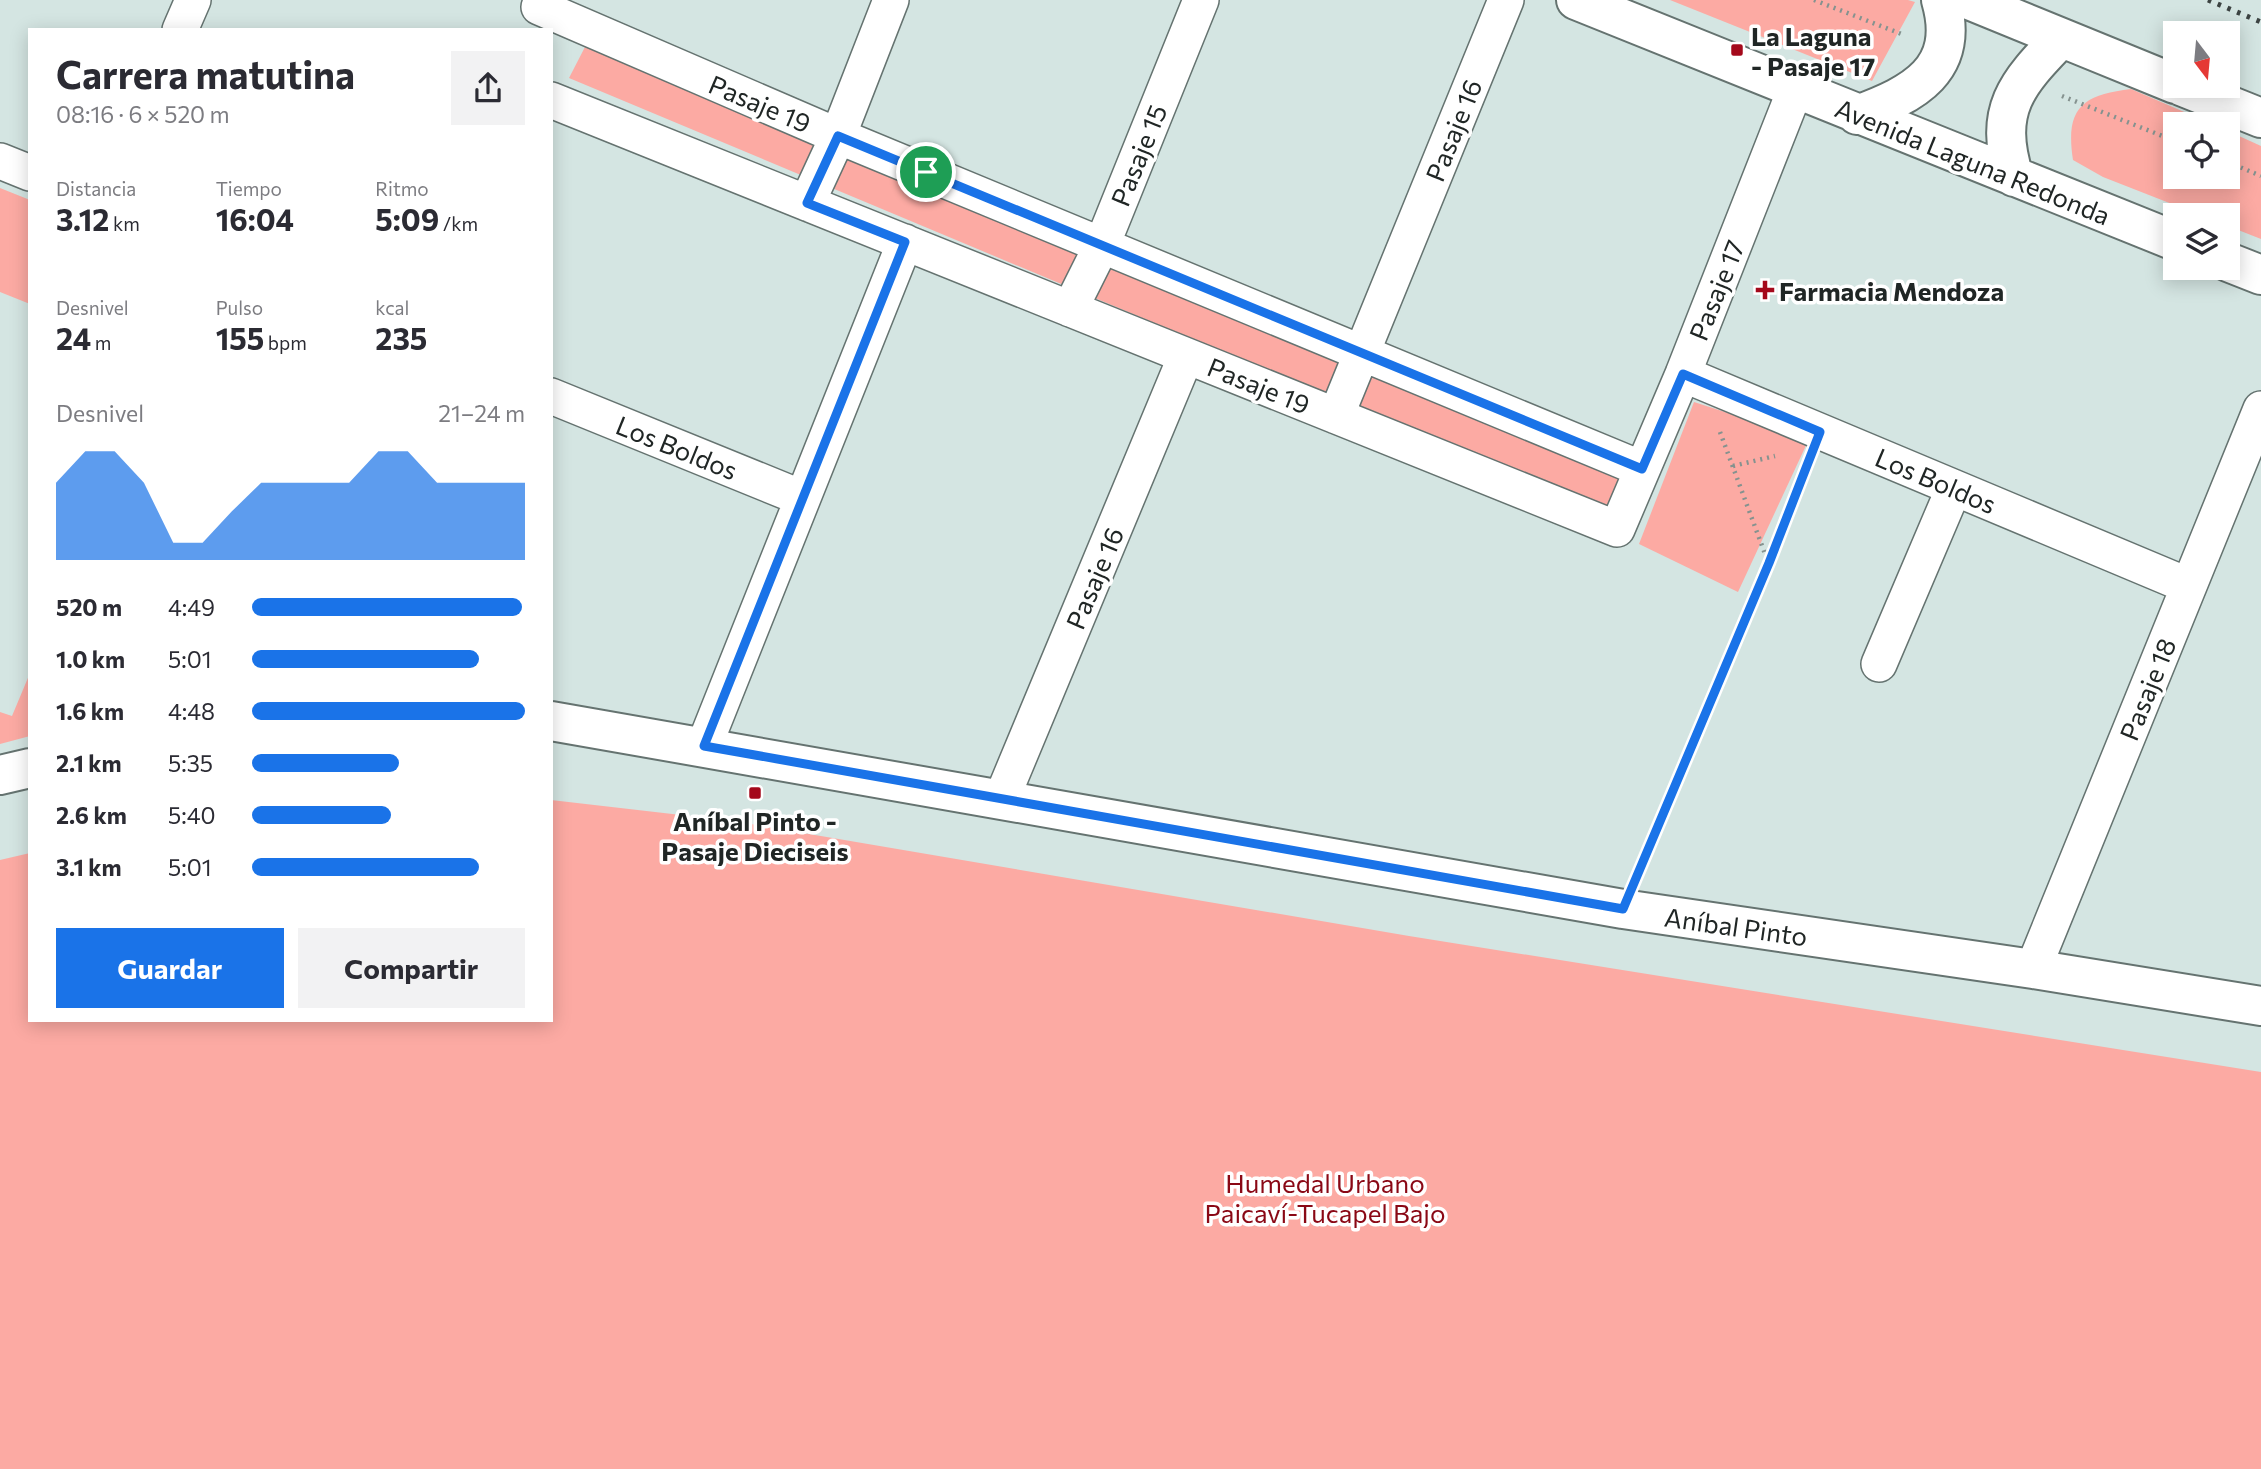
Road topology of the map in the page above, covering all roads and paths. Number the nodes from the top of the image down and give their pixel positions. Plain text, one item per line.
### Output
1 (192, 0) edge
2 (891, 0) edge
3 (1201, 0) edge
4 (1506, 0) edge
5 (1576, 0) edge
6 (1941, 0) edge
7 (1969, 0) edge
8 (537, 12) edge
9 (181, 28) edge
10 (2061, 38) junction
11 (2163, 79) edge
12 (1795, 90) junction
13 (2210, 98) edge
14 (553, 101) edge
15 (1857, 115) junction
16 (2261, 118) edge
17 (838, 136) junction
18 (0, 161) edge
19 (2240, 167) edge
20 (28, 172) edge
21 (2261, 176) edge
22 (2014, 177) junction
23 (807, 203) junction
24 (2163, 236) edge
25 (905, 242) junction
26 (1102, 245) junction
27 (2240, 267) edge
28 (2261, 275) edge
29 (1070, 309) junction
30 (1362, 353) junction
31 (1186, 356) junction
32 (1692, 378) junction
33 (553, 397) edge
34 (2261, 410) edge
35 (1336, 416) junction
36 (1820, 432) junction
37 (1778, 455) dead end
38 (1733, 466) junction
39 (1642, 469) junction
40 (1954, 488) junction
41 (802, 498) junction
42 (1617, 529) joint
43 (1769, 563) junction
44 (2189, 586) junction
45 (1879, 664) dead end
46 (553, 721) edge
47 (704, 746) junction
48 (28, 768) edge
49 (0, 775) edge
50 (1001, 800) junction
51 (1623, 909) junction
52 (2033, 968) junction
53 (2261, 1006) edge

1 - 9 street
2 - 17 street
3 - 26 street, Pasaje 15
4 - 30 street, Pasaje 16
5 - 12 street, Avenida Laguna Redonda
6 - 15 street
7 - 10 street
8 - 17 street, Pasaje 19
10 - 11 street
10 - 22 street
12 - 15 street, Avenida Laguna Redonda
12 - 32 street, Pasaje 17
13 - 16 street
14 - 23 street, Pasaje 19
15 - 22 street, Avenida Laguna Redonda
17 - 23 street
17 - 26 street, Pasaje 19
18 - 20 street
19 - 21 path
22 - 24 street, Avenida Laguna Redonda
23 - 25 street, Pasaje 19
25 - 29 street, Pasaje 19
25 - 41 street
26 - 29 street, Pasaje 15
26 - 30 street, Pasaje 19
27 - 28 street
29 - 31 street, Pasaje 19
30 - 35 street, Pasaje 16
30 - 39 street, Pasaje 19
31 - 35 street, Pasaje 19
31 - 50 street, Pasaje 16
32 - 36 street, Los Boldos
32 - 38 path
32 - 39 street, Pasaje 17
33 - 41 street, Los Boldos
34 - 44 street, Pasaje 18
35 - 42 street, Pasaje 19
36 - 40 street, Los Boldos
36 - 43 path
37 - 38 path
38 - 43 path
39 - 42 street, Pasaje 17
40 - 44 street, Los Boldos
40 - 45 street
41 - 47 street
43 - 51 path
44 - 52 street, Pasaje 18
46 - 47 street, Aníbal Pinto
47 - 50 street, Aníbal Pinto
48 - 49 street
50 - 51 street, Aníbal Pinto
51 - 52 street, Aníbal Pinto
52 - 53 street, Aníbal Pinto

